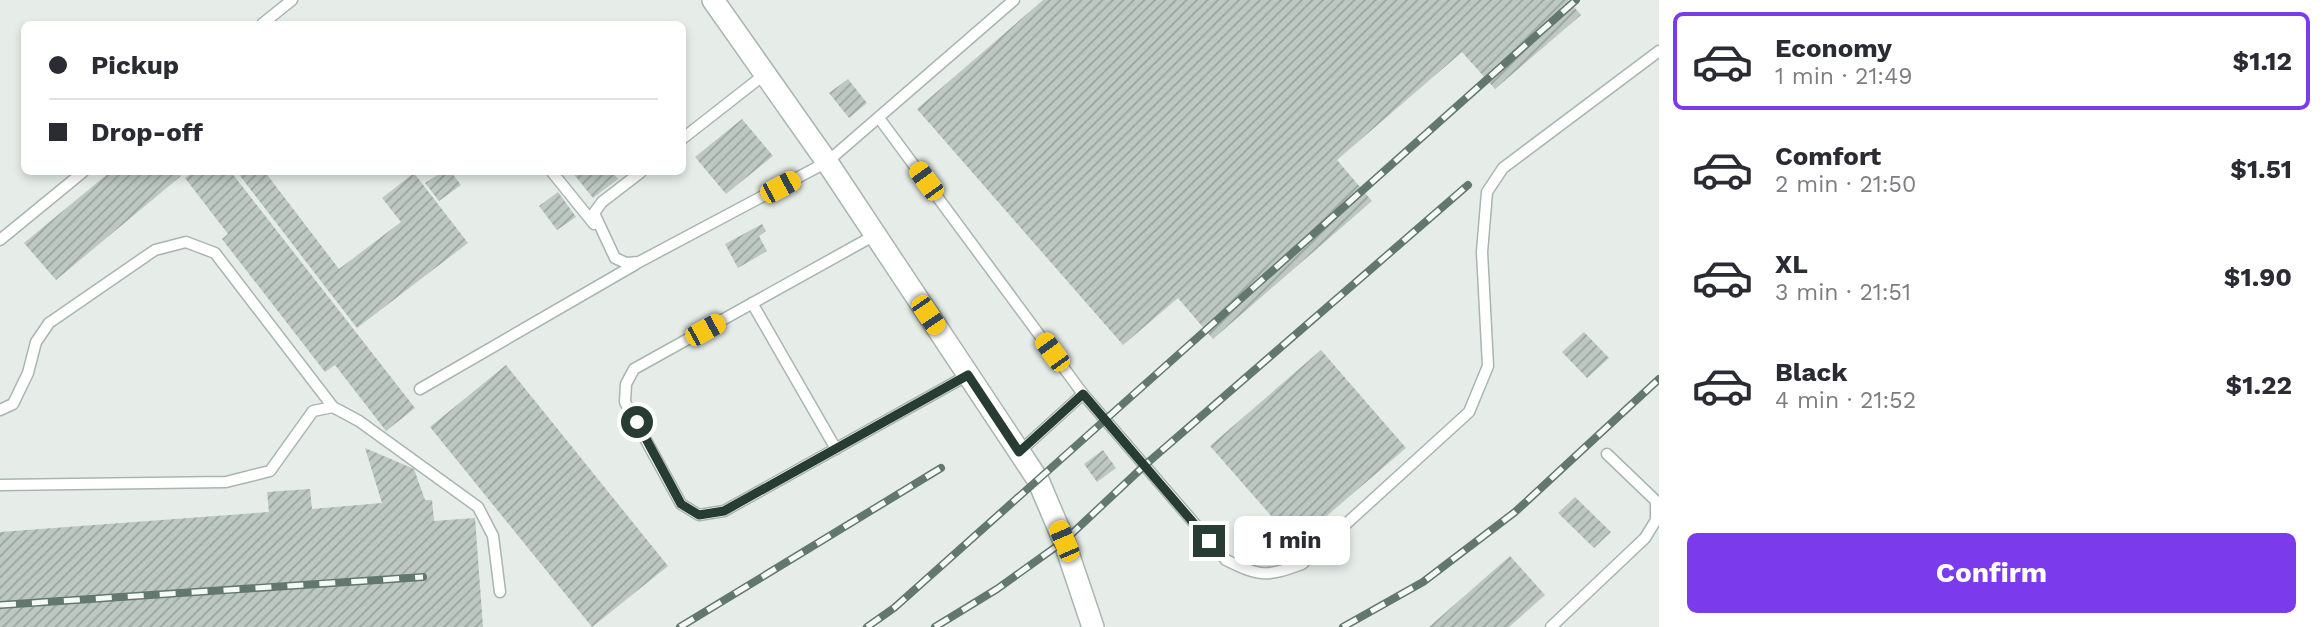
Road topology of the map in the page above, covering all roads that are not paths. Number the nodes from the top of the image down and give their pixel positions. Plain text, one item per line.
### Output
1 (292, 0) edge
2 (713, 0) edge
3 (1014, 0) edge
4 (266, 21) edge
5 (1659, 51) edge
6 (765, 74) junction
7 (879, 118) junction
8 (686, 136) edge
9 (827, 162) junction
10 (79, 175) edge
11 (554, 175) edge
12 (637, 175) edge
13 (599, 230) junction
14 (875, 235) junction
15 (0, 240) edge
16 (639, 262) junction
17 (752, 303) junction
18 (968, 375) junction
19 (420, 389) dead end
20 (1083, 394) junction
21 (333, 407) junction
22 (0, 411) edge
23 (836, 449) junction
24 (1019, 452) junction
25 (1606, 454) dead end
26 (0, 485) edge
27 (500, 592) dead end
28 (1093, 627) edge
29 (1551, 627) edge

1 - 4 lane
2 - 6 street
3 - 7 lane
5 - 20 lane
6 - 8 lane
6 - 9 street
7 - 9 lane
7 - 20 lane
9 - 14 street
9 - 16 lane
10 - 15 lane
11 - 13 lane
12 - 13 lane
13 - 16 lane
14 - 17 lane
14 - 18 street
16 - 19 lane
17 - 23 lane
17 - 23 lane
18 - 23 lane
18 - 24 street
20 - 24 lane
21 - 22 lane
21 - 26 lane
21 - 27 lane
24 - 28 street
25 - 29 lane

